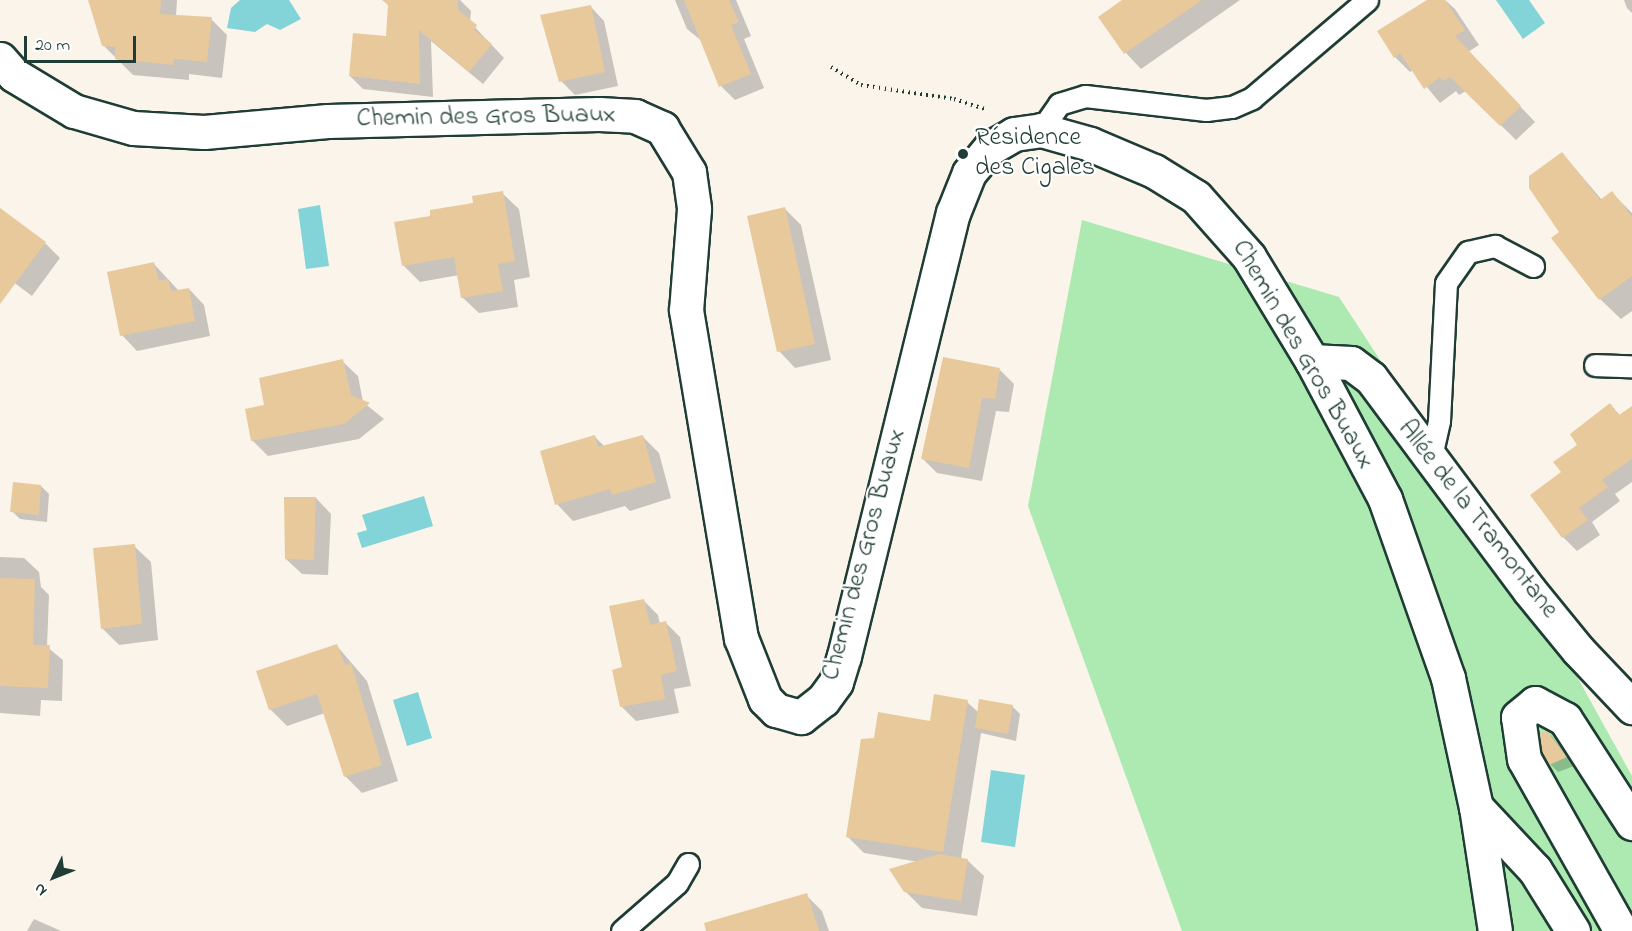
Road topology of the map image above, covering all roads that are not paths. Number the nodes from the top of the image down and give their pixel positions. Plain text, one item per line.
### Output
1 (1367, 0) edge
2 (0, 59) edge
3 (1028, 132) junction
4 (1533, 266) dead end
5 (1311, 361) junction
6 (1595, 365) dead end
7 (1632, 366) edge
8 (1430, 461) junction
9 (1632, 707) edge
10 (1476, 807) junction
11 (1632, 823) edge
12 (688, 864) dead end
13 (622, 931) edge
14 (1495, 931) edge
15 (1573, 931) edge
16 (1621, 931) edge

1 - 3 lane
2 - 3 street, Chemin des Gros Buaux
3 - 5 street, Chemin des Gros Buaux
4 - 8 lane
5 - 8 street, Allée de la Tramontane
5 - 10 street, Chemin des Gros Buaux
6 - 7 lane
8 - 9 street, Allée de la Tramontane
10 - 14 street, Chemin des Gros Buaux
10 - 15 street
11 - 16 street
12 - 13 lane

